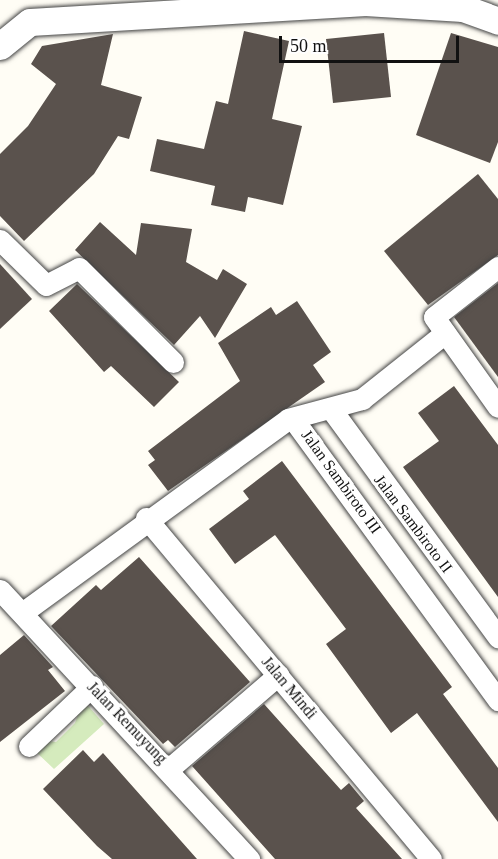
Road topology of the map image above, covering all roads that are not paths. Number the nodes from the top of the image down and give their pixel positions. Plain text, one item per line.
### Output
1 (35, 11) edge
2 (498, 21) edge
3 (0, 46) edge
4 (0, 240) edge
5 (498, 267) edge
6 (445, 333) junction
7 (173, 362) dead end
8 (498, 406) edge
9 (331, 409) junction
10 (293, 419) junction
11 (146, 518) junction
12 (0, 590) edge
13 (22, 613) junction
14 (498, 637) edge
15 (278, 675) junction
16 (92, 686) junction
17 (498, 700) edge
18 (29, 746) dead end
19 (170, 768) junction
20 (249, 859) edge
21 (431, 859) edge

1 - 2 street
1 - 3 street
4 - 7 street
5 - 6 street
6 - 8 street
6 - 9 street
9 - 10 street
9 - 14 street, Jalan Sambiroto II
10 - 11 street, Jalan Sambiroto III
10 - 17 street, Jalan Sambiroto III
11 - 13 street, Jalan Sambiroto III
11 - 15 street, Jalan Mindi
12 - 13 street, Jalan Remuyung
13 - 16 street, Jalan Remuyung
15 - 19 street
15 - 21 street, Jalan Mindi
16 - 18 street
16 - 19 street, Jalan Remuyung
19 - 20 street, Jalan Remuyung

